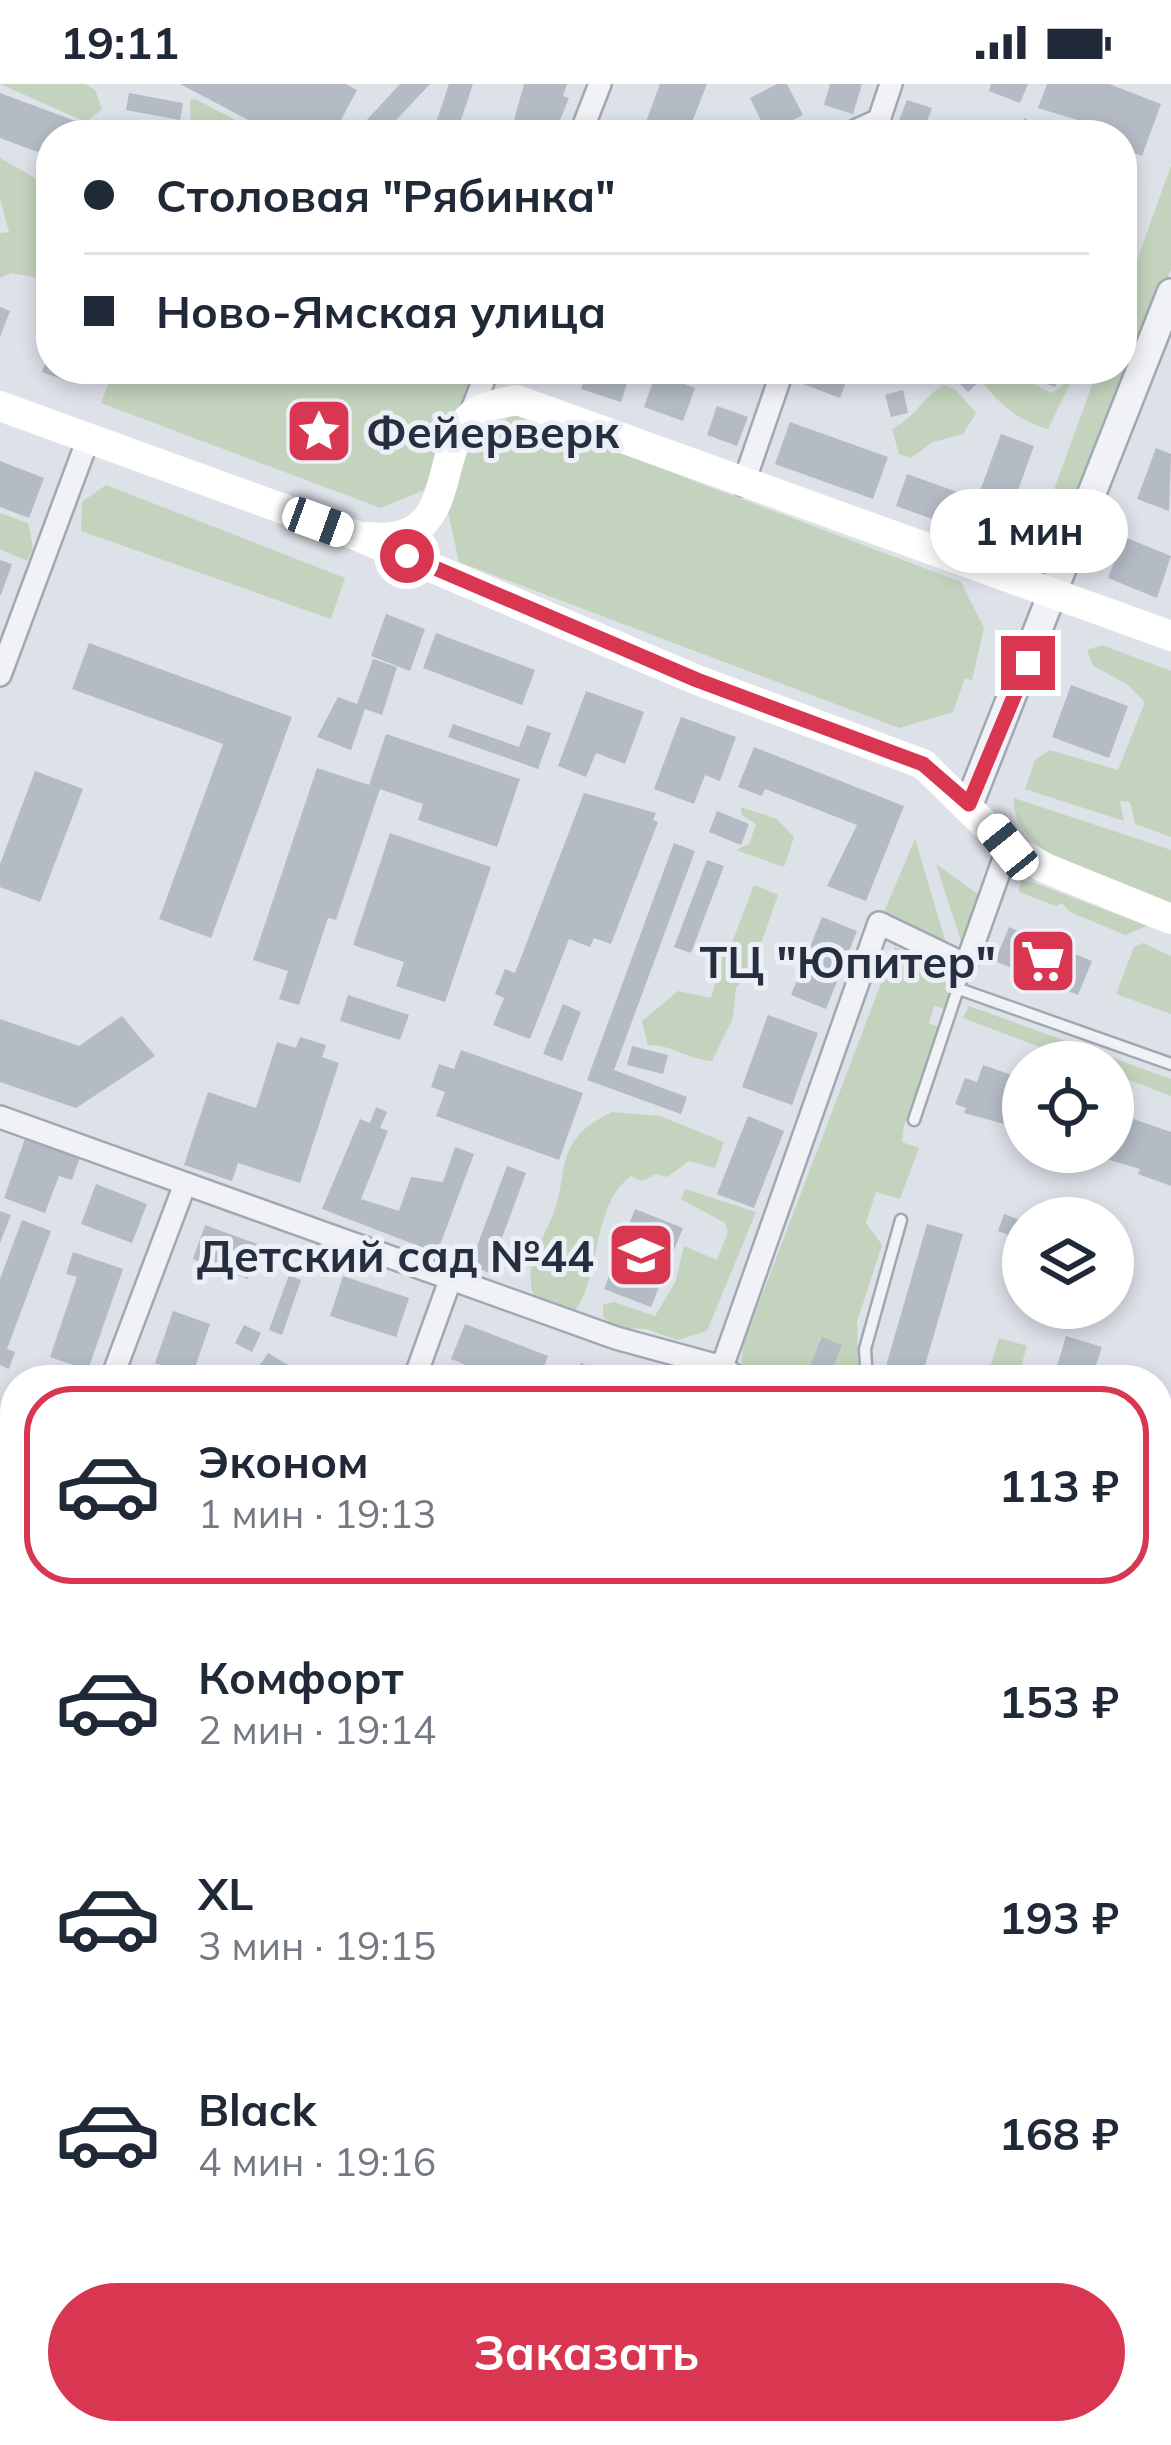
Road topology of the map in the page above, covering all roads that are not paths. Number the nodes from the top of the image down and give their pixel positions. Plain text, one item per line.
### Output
1 (600, 84) edge
2 (891, 84) edge
3 (586, 120) edge
4 (884, 120) edge
5 (1171, 293) edge
6 (1137, 382) edge
7 (482, 384) edge
8 (777, 384) edge
9 (1136, 384) edge
10 (0, 406) edge
11 (469, 417) junction
12 (88, 439) junction
13 (742, 485) junction
14 (432, 511) junction
15 (355, 536) junction
16 (469, 580) junction
17 (1055, 596) junction
18 (1171, 636) edge
19 (0, 675) edge
20 (969, 804) junction
21 (1008, 847) junction
22 (1171, 920) edge
23 (966, 965) junction
24 (959, 989) junction
25 (1171, 1064) edge
26 (0, 1117) edge
27 (914, 1120) dead end
28 (185, 1184) junction
29 (901, 1220) dead end
30 (452, 1275) junction
31 (117, 1365) edge
32 (419, 1365) edge
33 (704, 1365) edge
34 (734, 1365) edge
35 (866, 1365) edge

1 - 3 street
2 - 4 street
5 - 6 street
7 - 11 street
8 - 13 street
9 - 17 street
10 - 12 main road
11 - 13 main road
11 - 14 main road
12 - 15 main road
12 - 19 street
13 - 17 main road
14 - 15 main road
14 - 16 main road
15 - 16 main road
16 - 20 main road
17 - 18 main road
17 - 20 street
20 - 21 main road
21 - 22 main road
21 - 23 street
23 - 24 lane
23 - 34 street
24 - 25 lane
24 - 27 lane
26 - 28 street
28 - 30 street
28 - 31 street
29 - 35 lane
30 - 32 street
30 - 33 street

